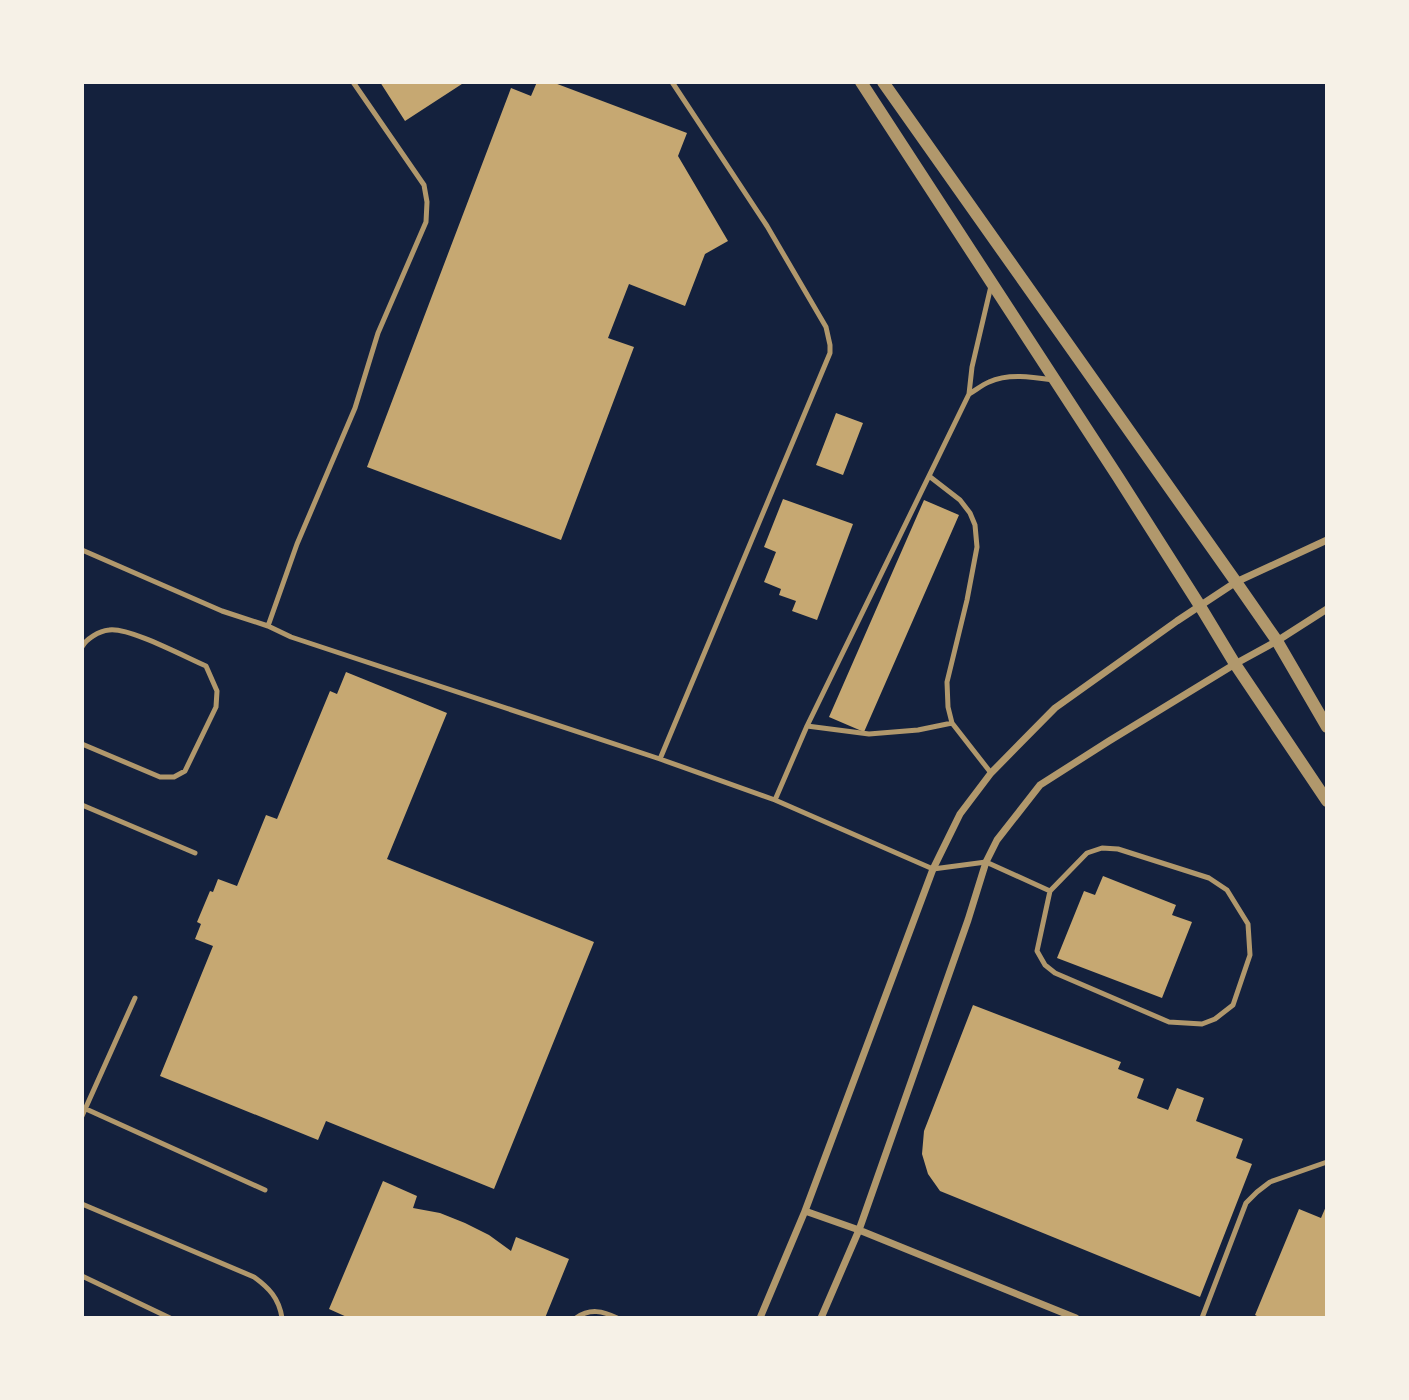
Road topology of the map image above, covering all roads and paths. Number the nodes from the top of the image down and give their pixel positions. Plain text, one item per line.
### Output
1 (353, 82) edge
2 (672, 82) edge
3 (861, 82) edge
4 (883, 82) edge
5 (992, 282) junction
6 (1056, 381) junction
7 (969, 394) junction
8 (929, 476) junction
9 (1327, 540) edge
10 (82, 550) edge
11 (1236, 582) junction
12 (1200, 606) junction
13 (1327, 609) edge
14 (268, 626) junction
15 (1277, 641) junction
16 (82, 647) edge
17 (1235, 664) junction
18 (952, 723) junction
19 (807, 726) junction
20 (1327, 727) edge
21 (82, 744) edge
22 (660, 760) junction
23 (990, 773) junction
24 (775, 800) junction
25 (1327, 802) edge
26 (82, 805) edge
27 (195, 853) dead end
28 (986, 862) junction
29 (933, 869) junction
30 (1050, 891) junction
31 (135, 998) dead end
32 (86, 1109) junction
33 (82, 1116) edge
34 (1327, 1163) edge
35 (265, 1190) dead end
36 (82, 1204) edge
37 (805, 1211) junction
38 (859, 1230) junction
39 (82, 1276) edge
40 (170, 1318) edge
41 (282, 1318) edge
42 (576, 1318) edge
43 (617, 1318) edge
44 (760, 1318) edge
45 (821, 1318) edge
46 (1076, 1318) edge
47 (1202, 1318) edge

1 - 14 lane
2 - 22 lane
3 - 5 street
4 - 11 street
5 - 6 street
5 - 7 lane
6 - 7 lane
6 - 12 street
7 - 8 lane
8 - 18 lane
8 - 19 lane
9 - 11 street
10 - 14 lane
11 - 12 street
11 - 15 street
12 - 17 street
12 - 23 street
13 - 15 street
14 - 22 lane
15 - 17 street
15 - 20 street
16 - 21 lane
17 - 25 street
17 - 28 street
18 - 19 lane
18 - 23 lane
19 - 24 lane
22 - 24 lane
23 - 29 street
24 - 29 lane
26 - 27 lane
28 - 29 lane
28 - 30 lane
28 - 38 street
29 - 37 street
30 - 30 lane
31 - 32 lane
32 - 33 lane
32 - 35 lane
34 - 47 lane
36 - 41 lane
37 - 38 street
37 - 44 street
38 - 45 street
38 - 46 street
39 - 40 lane
42 - 43 lane

